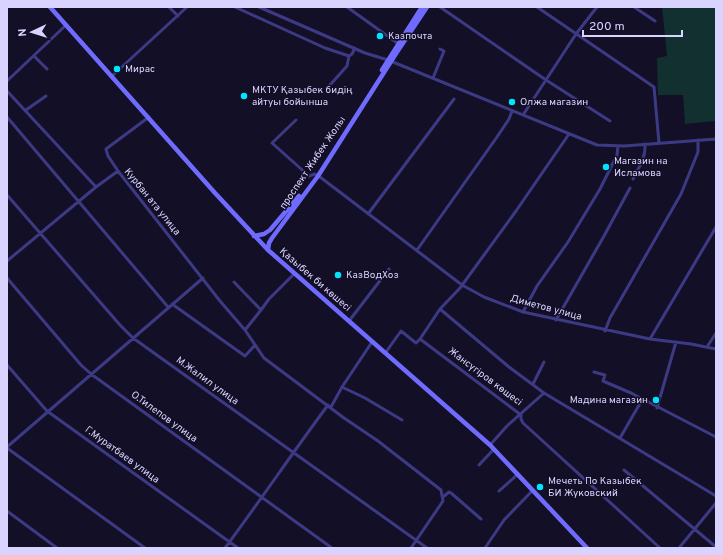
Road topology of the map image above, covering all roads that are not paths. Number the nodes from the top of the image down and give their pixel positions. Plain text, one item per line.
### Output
1 (50, 7) edge
2 (170, 7) edge
3 (187, 7) edge
4 (235, 7) edge
5 (259, 7) edge
6 (347, 7) edge
7 (422, 7) edge
8 (427, 7) edge
9 (440, 7) edge
10 (537, 7) edge
11 (596, 7) edge
12 (634, 7) edge
13 (178, 16) junction
14 (655, 21) dead end
15 (66, 26) junction
16 (576, 34) junction
17 (400, 45) junction
18 (355, 48) junction
19 (440, 49) dead end
20 (34, 56) junction
21 (349, 56) junction
22 (390, 61) junction
23 (47, 69) dead end
24 (112, 76) junction
25 (433, 78) junction
26 (546, 80) junction
27 (7, 81) edge
28 (330, 86) dead end
29 (7, 91) edge
30 (46, 96) dead end
31 (454, 98) dead end
32 (26, 110) junction
33 (512, 111) junction
34 (523, 115) junction
35 (7, 117) edge
36 (149, 117) junction
37 (296, 120) dead end
38 (610, 122) dead end
39 (569, 134) junction
40 (716, 139) edge
41 (698, 140) junction
42 (659, 143) junction
43 (645, 144) junction
44 (618, 146) junction
45 (118, 171) junction
46 (316, 175) junction
47 (633, 179) dead end
48 (96, 187) junction
49 (630, 188) dead end
50 (7, 195) edge
51 (78, 201) junction
52 (368, 214) junction
53 (716, 227) edge
54 (40, 234) junction
55 (254, 236) junction
56 (268, 250) junction
57 (417, 250) junction
58 (7, 261) edge
59 (389, 269) dead end
60 (294, 274) junction
61 (7, 278) edge
62 (203, 278) junction
63 (234, 282) dead end
64 (462, 285) junction
65 (172, 304) junction
66 (168, 307) junction
67 (440, 309) junction
68 (262, 310) junction
69 (523, 312) junction
70 (556, 320) junction
71 (348, 321) junction
72 (245, 330) junction
73 (605, 331) junction
74 (716, 333) edge
75 (133, 338) junction
76 (420, 338) junction
77 (650, 340) junction
78 (372, 342) junction
79 (676, 342) junction
80 (255, 345) junction
81 (707, 347) junction
82 (716, 349) edge
83 (386, 352) junction
84 (544, 362) dead end
85 (7, 365) edge
86 (594, 372) dead end
87 (91, 374) junction
88 (533, 384) junction
89 (342, 387) junction
90 (544, 393) junction
91 (642, 400) junction
92 (329, 406) junction
93 (657, 408) junction
94 (47, 411) junction
95 (521, 414) junction
96 (402, 420) dead end
97 (716, 437) edge
98 (620, 438) junction
99 (7, 447) edge
100 (492, 447) junction
101 (292, 452) junction
102 (479, 465) dead end
103 (624, 470) dead end
104 (518, 474) junction
105 (533, 490) junction
106 (499, 492) dead end
107 (716, 496) edge
108 (443, 497) junction
109 (262, 498) junction
110 (716, 502) edge
111 (7, 511) edge
112 (481, 519) dead end
113 (695, 529) junction
114 (416, 540) junction
115 (230, 542) junction
116 (716, 547) edge
117 (57, 548) edge
118 (145, 548) edge
119 (225, 548) edge
120 (238, 548) edge
121 (332, 548) edge
122 (411, 548) edge
123 (427, 548) edge
124 (485, 548) edge
125 (587, 548) edge
126 (660, 548) edge
127 (680, 548) edge

1 - 15 main road, Қазыбек би көшесі
2 - 13 street
3 - 13 street
4 - 21 street
5 - 18 street
6 - 17 street
7 - 17 main road, проспект Жибек Жолы
8 - 17 main road, проспект Жибек Жолы
9 - 26 street
10 - 16 street
11 - 16 street
12 - 14 street
13 - 24 street
15 - 20 street
15 - 24 main road, Қазыбек би көшесі
16 - 26 street
16 - 42 street
17 - 22 main road, проспект Жибек Жолы
18 - 21 street
18 - 22 street
19 - 25 street
20 - 23 street
20 - 27 street
21 - 28 street
22 - 25 street
22 - 46 main road, проспект Жибек Жолы
24 - 36 main road, Қазыбек би көшесі
25 - 33 street
26 - 34 street
26 - 38 street
29 - 32 street
30 - 32 street
31 - 52 street
32 - 48 street
33 - 34 street
33 - 57 street
34 - 39 street
35 - 51 street
36 - 45 street
36 - 55 main road, Қазыбек би көшесі
37 - 46 street, Диметов улица
39 - 44 street
39 - 64 street
40 - 41 street
41 - 42 street
41 - 73 street
42 - 43 street
43 - 44 street
43 - 47 street
44 - 69 street
45 - 48 street, Курбан ата улица
45 - 62 street, Курбан ата улица
46 - 52 street, Диметов улица
46 - 55 main road, проспект Жибек Жолы
46 - 56 main road, проспект Жибек Жолы
48 - 51 street, Курбан ата улица
49 - 70 street
50 - 54 street, М.Жалил улица
51 - 54 street, Курбан ата улица
51 - 66 street
52 - 57 street, Диметов улица
53 - 77 street
54 - 58 street, Курбан ата улица
54 - 75 street, М.Жалил улица
55 - 56 main road, Қазыбек би көшесі
56 - 60 main road, Қазыбек би көшесі
57 - 64 street, Диметов улица
59 - 71 street
60 - 68 street
60 - 71 main road, Қазыбек би көшесі
61 - 87 street, О.Тилепов улица
62 - 65 street
62 - 72 street, Курбан ата улица
63 - 68 street
64 - 67 street
64 - 69 street, Диметов улица
65 - 66 street
65 - 80 street
66 - 75 street
67 - 76 street
67 - 88 street
68 - 72 street
69 - 70 street, Диметов улица
70 - 73 street, Диметов улица
71 - 78 main road, Қазыбек би көшесі
72 - 80 street, Курбан ата улица
73 - 77 street, Диметов улица
74 - 81 street
75 - 87 street
75 - 101 street, М.Жалил улица
76 - 83 street, Жансүгіров көшесі
76 - 95 street, Жансүгіров көшесі
77 - 79 street, Диметов улица
78 - 83 main road, Қазыбек би көшесі
78 - 89 street
79 - 81 street, Диметов улица
79 - 93 street
80 - 92 street, Курбан ата улица
81 - 82 street, Диметов улица
83 - 100 main road, Қазыбек би көшесі
84 - 88 street
85 - 94 street, Г.Муратбаев улица
86 - 91 street
87 - 94 street
87 - 109 street, О.Тилепов улица
88 - 90 street
89 - 92 street
89 - 96 street
90 - 95 street
90 - 98 street
91 - 93 street
91 - 98 street
92 - 101 street
92 - 108 street, Курбан ата улица
93 - 97 street
94 - 99 street
94 - 115 street, Г.Муратбаев улица
95 - 100 street
95 - 126 street, Жансүгіров көшесі
98 - 107 street
99 - 118 street
100 - 102 street
100 - 104 main road, Қазыбек би көшесі
101 - 109 street
101 - 114 street, М.Жалил улица
103 - 113 street
104 - 105 main road, Қазыбек би көшесі
104 - 106 street
105 - 124 street
105 - 125 main road, Қазыбек би көшесі
108 - 112 street
108 - 114 street
109 - 115 street
109 - 121 street, О.Тилепов улица
110 - 113 street
111 - 117 street
113 - 116 street
113 - 127 street
114 - 122 street
114 - 123 street, М.Жалил улица
115 - 119 street
115 - 120 street, Г.Муратбаев улица

